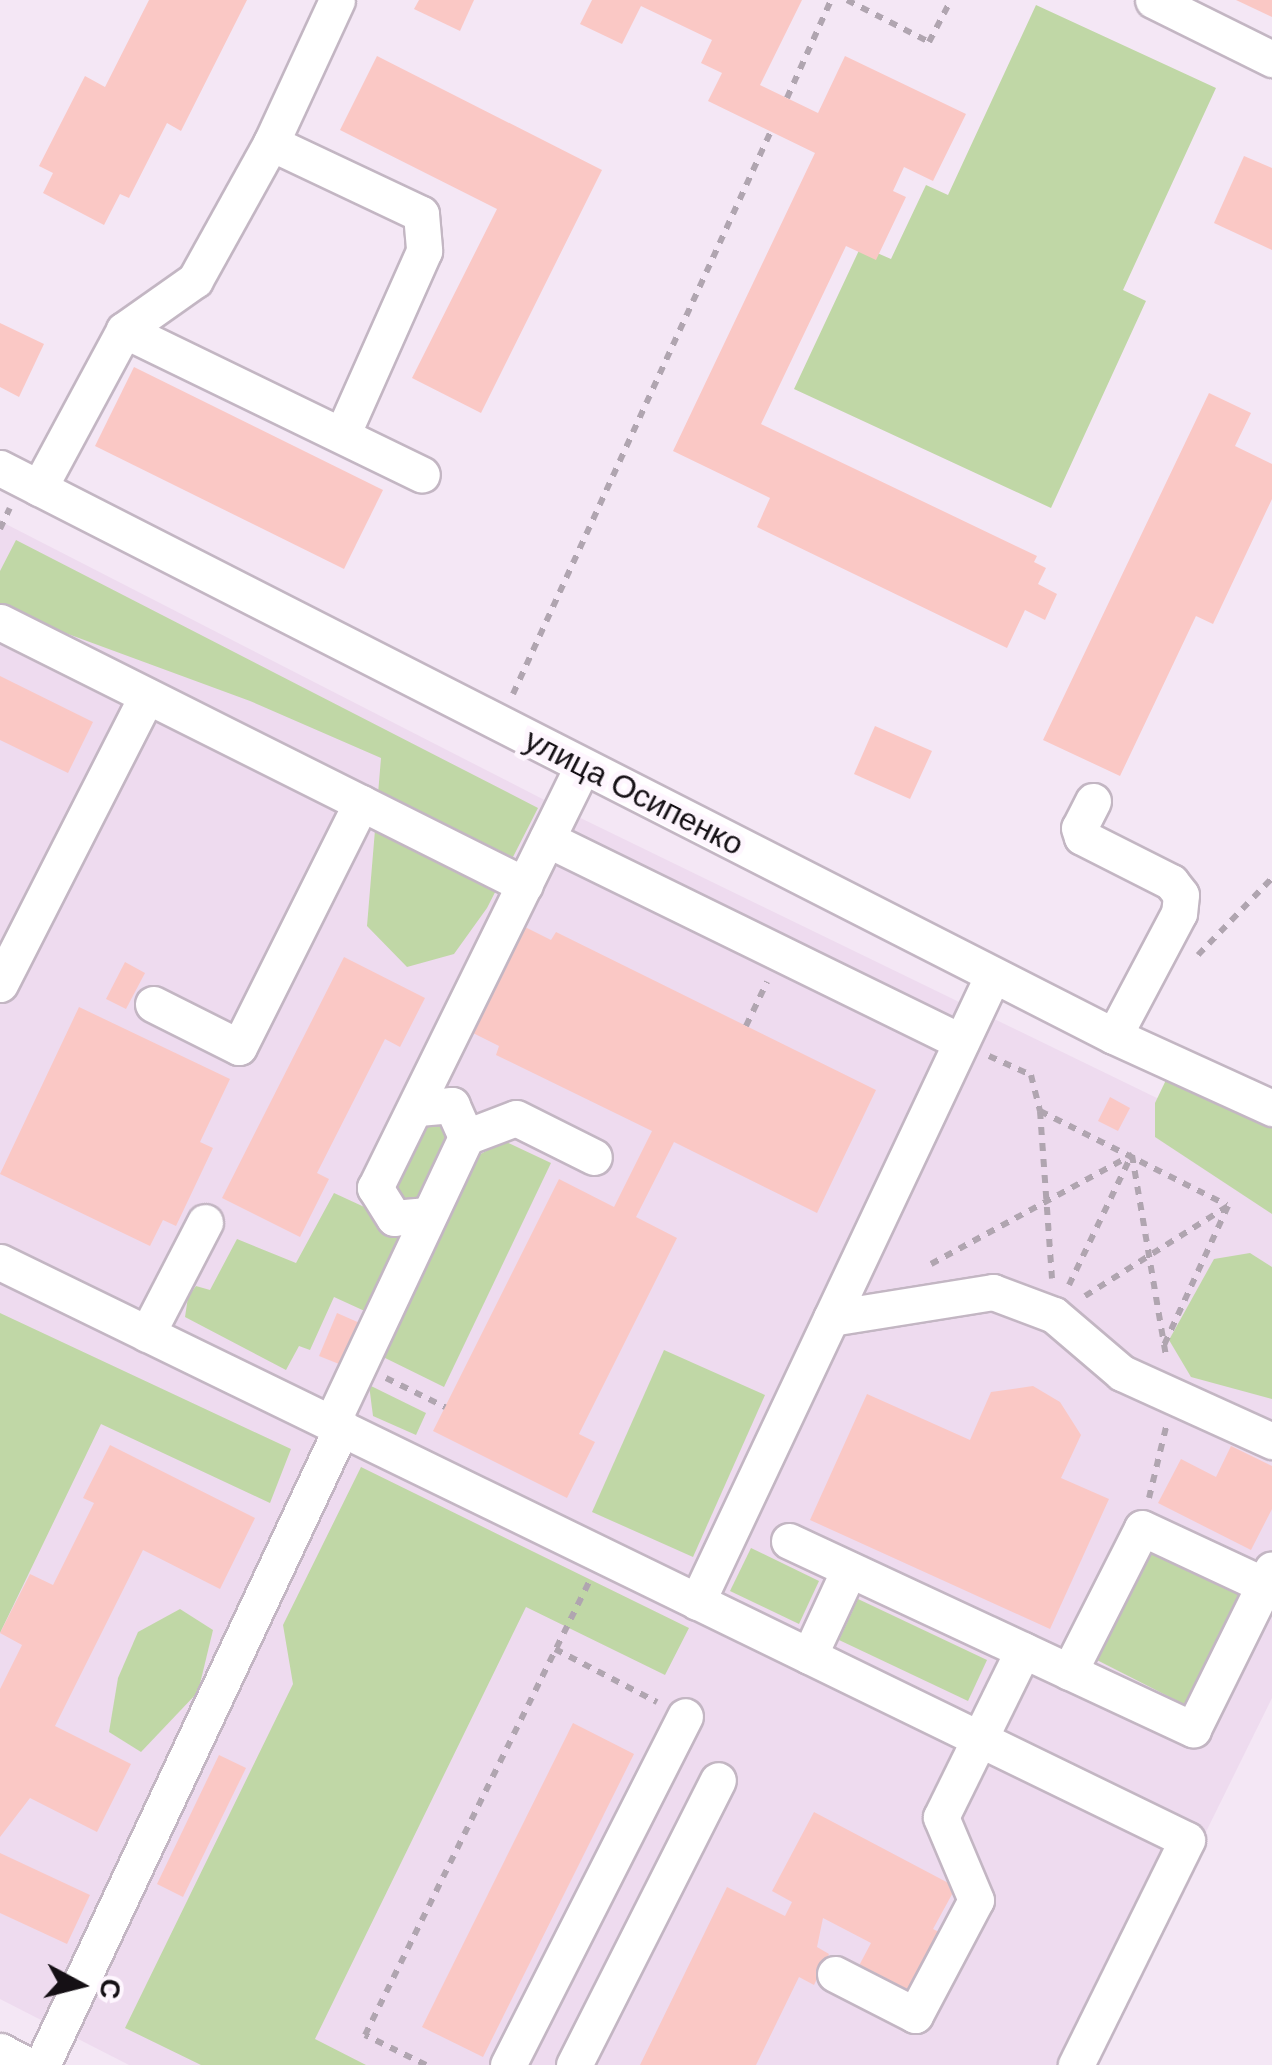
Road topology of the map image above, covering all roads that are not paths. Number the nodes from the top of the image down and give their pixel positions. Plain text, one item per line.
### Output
1 (338, 0) edge
2 (1153, 0) edge
3 (1272, 59) edge
4 (270, 143) junction
5 (124, 330) junction
6 (344, 431) junction
7 (0, 468) edge
8 (422, 474) dead end
9 (25, 498) junction
10 (0, 622) edge
11 (146, 696) junction
12 (584, 766) junction
13 (1092, 801) dead end
14 (360, 803) junction
15 (547, 840) junction
16 (524, 886) junction
17 (993, 975) junction
18 (0, 984) edge
19 (153, 1004) dead end
20 (1114, 1036) junction
21 (962, 1042) junction
22 (414, 1108) junction
23 (1272, 1108) edge
24 (466, 1137) junction
25 (594, 1157) dead end
26 (428, 1215) junction
27 (205, 1222) dead end
28 (0, 1262) edge
29 (832, 1318) junction
30 (147, 1334) junction
31 (337, 1425) junction
32 (1272, 1442) edge
33 (789, 1541) dead end
34 (850, 1570) junction
35 (1268, 1577) edge
36 (698, 1602) junction
37 (1022, 1650) junction
38 (809, 1656) junction
39 (1069, 1672) junction
40 (685, 1716) road end
41 (980, 1739) junction
42 (718, 1780) dead end
43 (835, 1974) dead end
44 (0, 2051) edge
45 (28, 2065) edge
46 (42, 2065) edge
47 (508, 2065) edge
48 (574, 2065) edge
49 (1076, 2065) edge

1 - 4 street
2 - 3 street
4 - 5 street
4 - 6 street
5 - 6 street
5 - 9 street
6 - 8 street
7 - 9 street, улица Осипенко
9 - 12 street, улица Осипенко
10 - 11 street
11 - 14 street
11 - 18 street
12 - 15 street
12 - 17 street, улица Осипенко
13 - 20 street
14 - 16 street
14 - 19 street
15 - 16 street
15 - 21 street
16 - 22 street
17 - 20 street, улица Осипенко
17 - 21 street
20 - 23 street, улица Осипенко
21 - 29 street
22 - 24 street
22 - 26 street
24 - 25 street
24 - 26 street
26 - 31 street
27 - 30 street
28 - 30 street
29 - 32 street
29 - 36 street
30 - 31 street
31 - 36 street
31 - 46 street
33 - 34 street
34 - 37 street
34 - 38 street
35 - 39 street
35 - 39 street
36 - 38 street
37 - 39 street
37 - 41 street
38 - 41 street
40 - 47 street
41 - 43 street
41 - 49 street
42 - 48 street
44 - 45 street

